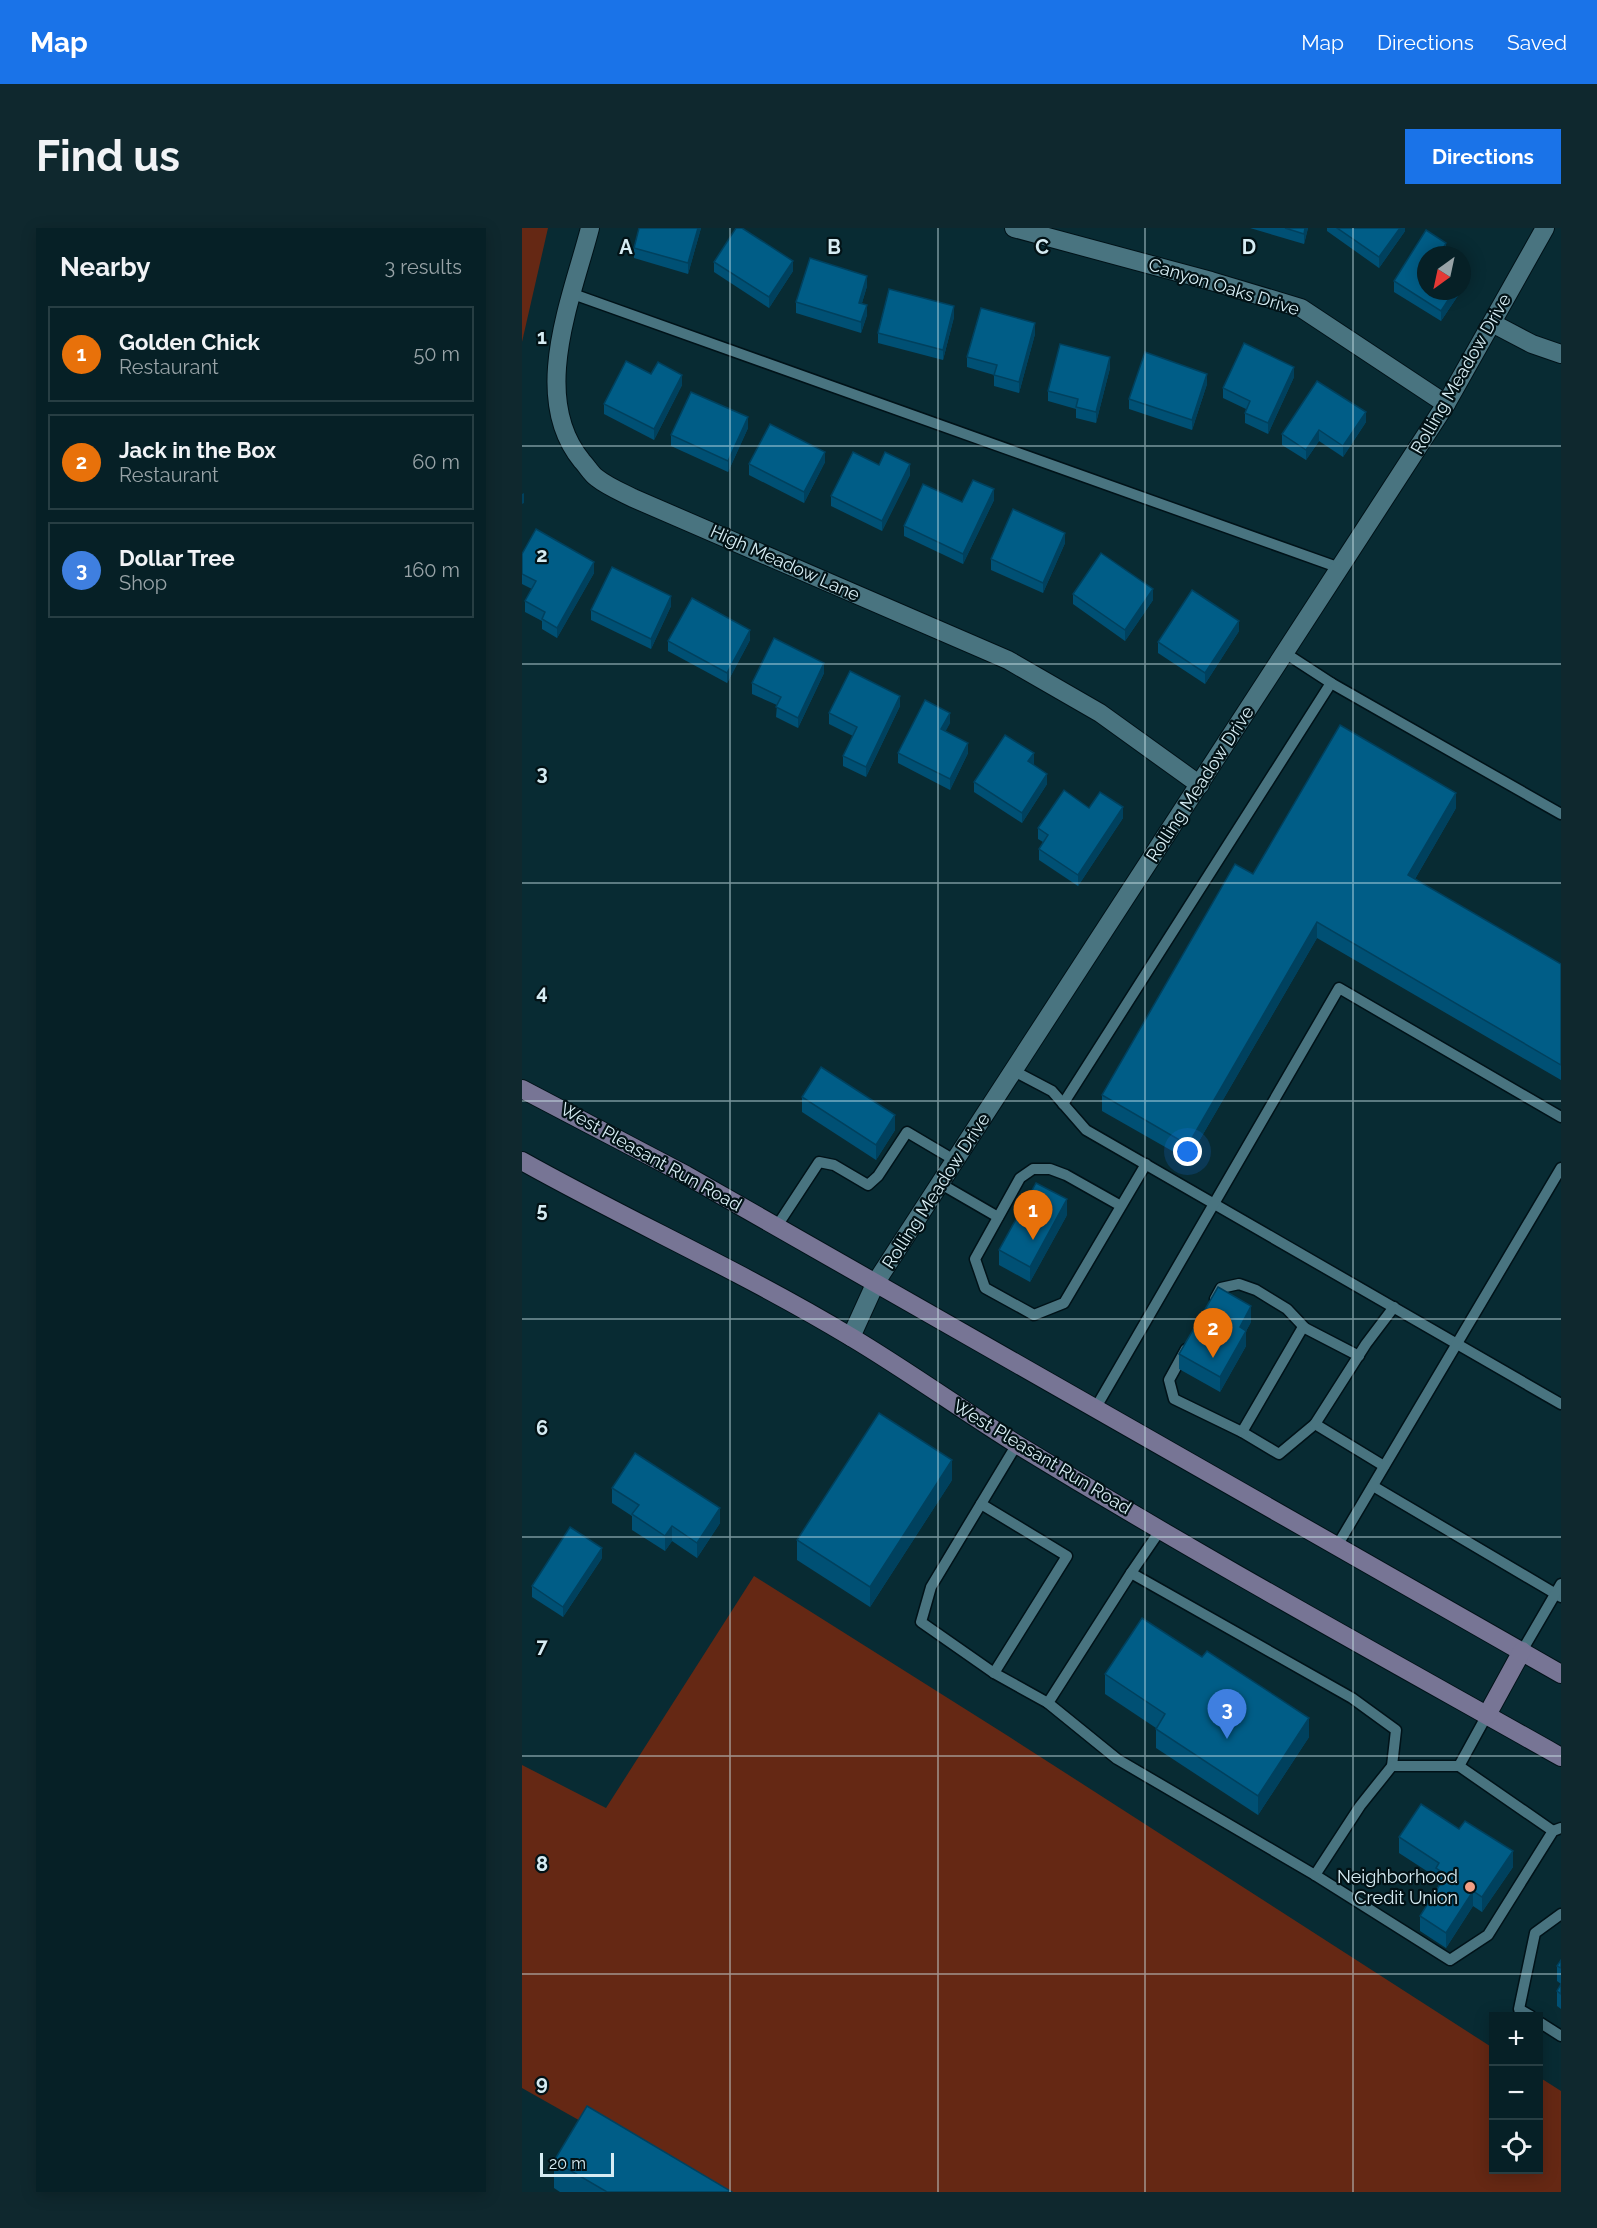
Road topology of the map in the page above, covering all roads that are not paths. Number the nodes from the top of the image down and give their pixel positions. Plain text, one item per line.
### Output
1 (590, 228) edge
2 (1014, 228) edge
3 (1545, 228) edge
4 (573, 294) junction
5 (1492, 322) junction
6 (1561, 354) edge
7 (1446, 404) junction
8 (1340, 568) junction
9 (1285, 653) junction
10 (1331, 683) junction
11 (1200, 784) junction
12 (1561, 814) edge
13 (1014, 1071) junction
14 (522, 1089) edge
15 (1063, 1104) junction
16 (1561, 1117) edge
17 (522, 1161) edge
18 (956, 1161) junction
19 (1146, 1164) junction
20 (1561, 1168) edge
21 (940, 1184) junction
22 (1214, 1203) junction
23 (1121, 1206) junction
24 (998, 1217) junction
25 (777, 1226) junction
26 (876, 1282) junction
27 (1394, 1307) junction
28 (1209, 1309) edge
29 (1304, 1327) junction
30 (851, 1337) junction
31 (1192, 1339) edge
32 (1457, 1344) junction
33 (1359, 1356) junction
34 (1561, 1404) edge
35 (1095, 1409) junction
36 (1315, 1424) junction
37 (1242, 1432) junction
38 (1017, 1444) junction
39 (1384, 1466) junction
40 (1373, 1486) junction
41 (981, 1504) junction
42 (1161, 1529) junction
43 (1337, 1546) junction
44 (1131, 1573) junction
45 (1559, 1591) edge
46 (1522, 1650) junction
47 (994, 1673) junction
48 (1561, 1674) edge
49 (1048, 1703) junction
50 (1486, 1715) junction
51 (1561, 1757) edge
52 (1392, 1766) junction
53 (1459, 1766) junction
54 (1557, 1830) edge
55 (1315, 1875) junction
56 (1561, 1914) edge
57 (1524, 2012) edge
58 (1543, 2025) edge
59 (1561, 2036) edge

1 - 4 street, High Meadow Lane
2 - 7 street, Canyon Oaks Drive
3 - 5 street, Rolling Meadow Drive
4 - 8 lane
4 - 11 street, High Meadow Lane
5 - 6 street
5 - 7 street, Rolling Meadow Drive
7 - 8 street, Rolling Meadow Drive
8 - 9 street, Rolling Meadow Drive
9 - 10 lane
9 - 11 street, Rolling Meadow Drive
10 - 12 lane
10 - 15 lane
11 - 13 street, Rolling Meadow Drive
13 - 15 lane
13 - 18 street, Rolling Meadow Drive
14 - 25 main road, West Pleasant Run Road
15 - 19 lane
16 - 22 lane
17 - 30 main road, West Pleasant Run Road
18 - 21 street, Rolling Meadow Drive
18 - 25 lane
19 - 22 lane
19 - 23 lane
20 - 32 lane
21 - 24 lane
21 - 26 street, Rolling Meadow Drive
22 - 27 lane
22 - 35 lane
23 - 24 lane
23 - 24 lane
25 - 26 main road, West Pleasant Run Road
26 - 30 street, Rolling Meadow Drive
26 - 35 main road, West Pleasant Run Road
27 - 32 lane
27 - 33 lane
28 - 29 lane
29 - 33 lane
29 - 37 lane
30 - 38 main road, West Pleasant Run Road
31 - 37 lane
32 - 34 lane
32 - 39 lane
33 - 36 lane
35 - 43 main road, West Pleasant Run Road
36 - 37 lane
36 - 39 lane
38 - 41 lane
38 - 42 main road, West Pleasant Run Road
39 - 40 lane
40 - 43 lane
40 - 45 lane
41 - 47 lane
41 - 47 lane
42 - 44 lane
42 - 50 main road, West Pleasant Run Road
43 - 46 main road, West Pleasant Run Road
44 - 49 lane
44 - 52 lane
45 - 46 lane
46 - 48 main road, West Pleasant Run Road
46 - 50 main road
47 - 49 lane
49 - 55 lane
50 - 51 main road, West Pleasant Run Road
50 - 53 lane
52 - 53 lane
52 - 55 lane
53 - 54 lane
54 - 55 lane
56 - 57 lane
58 - 59 lane

